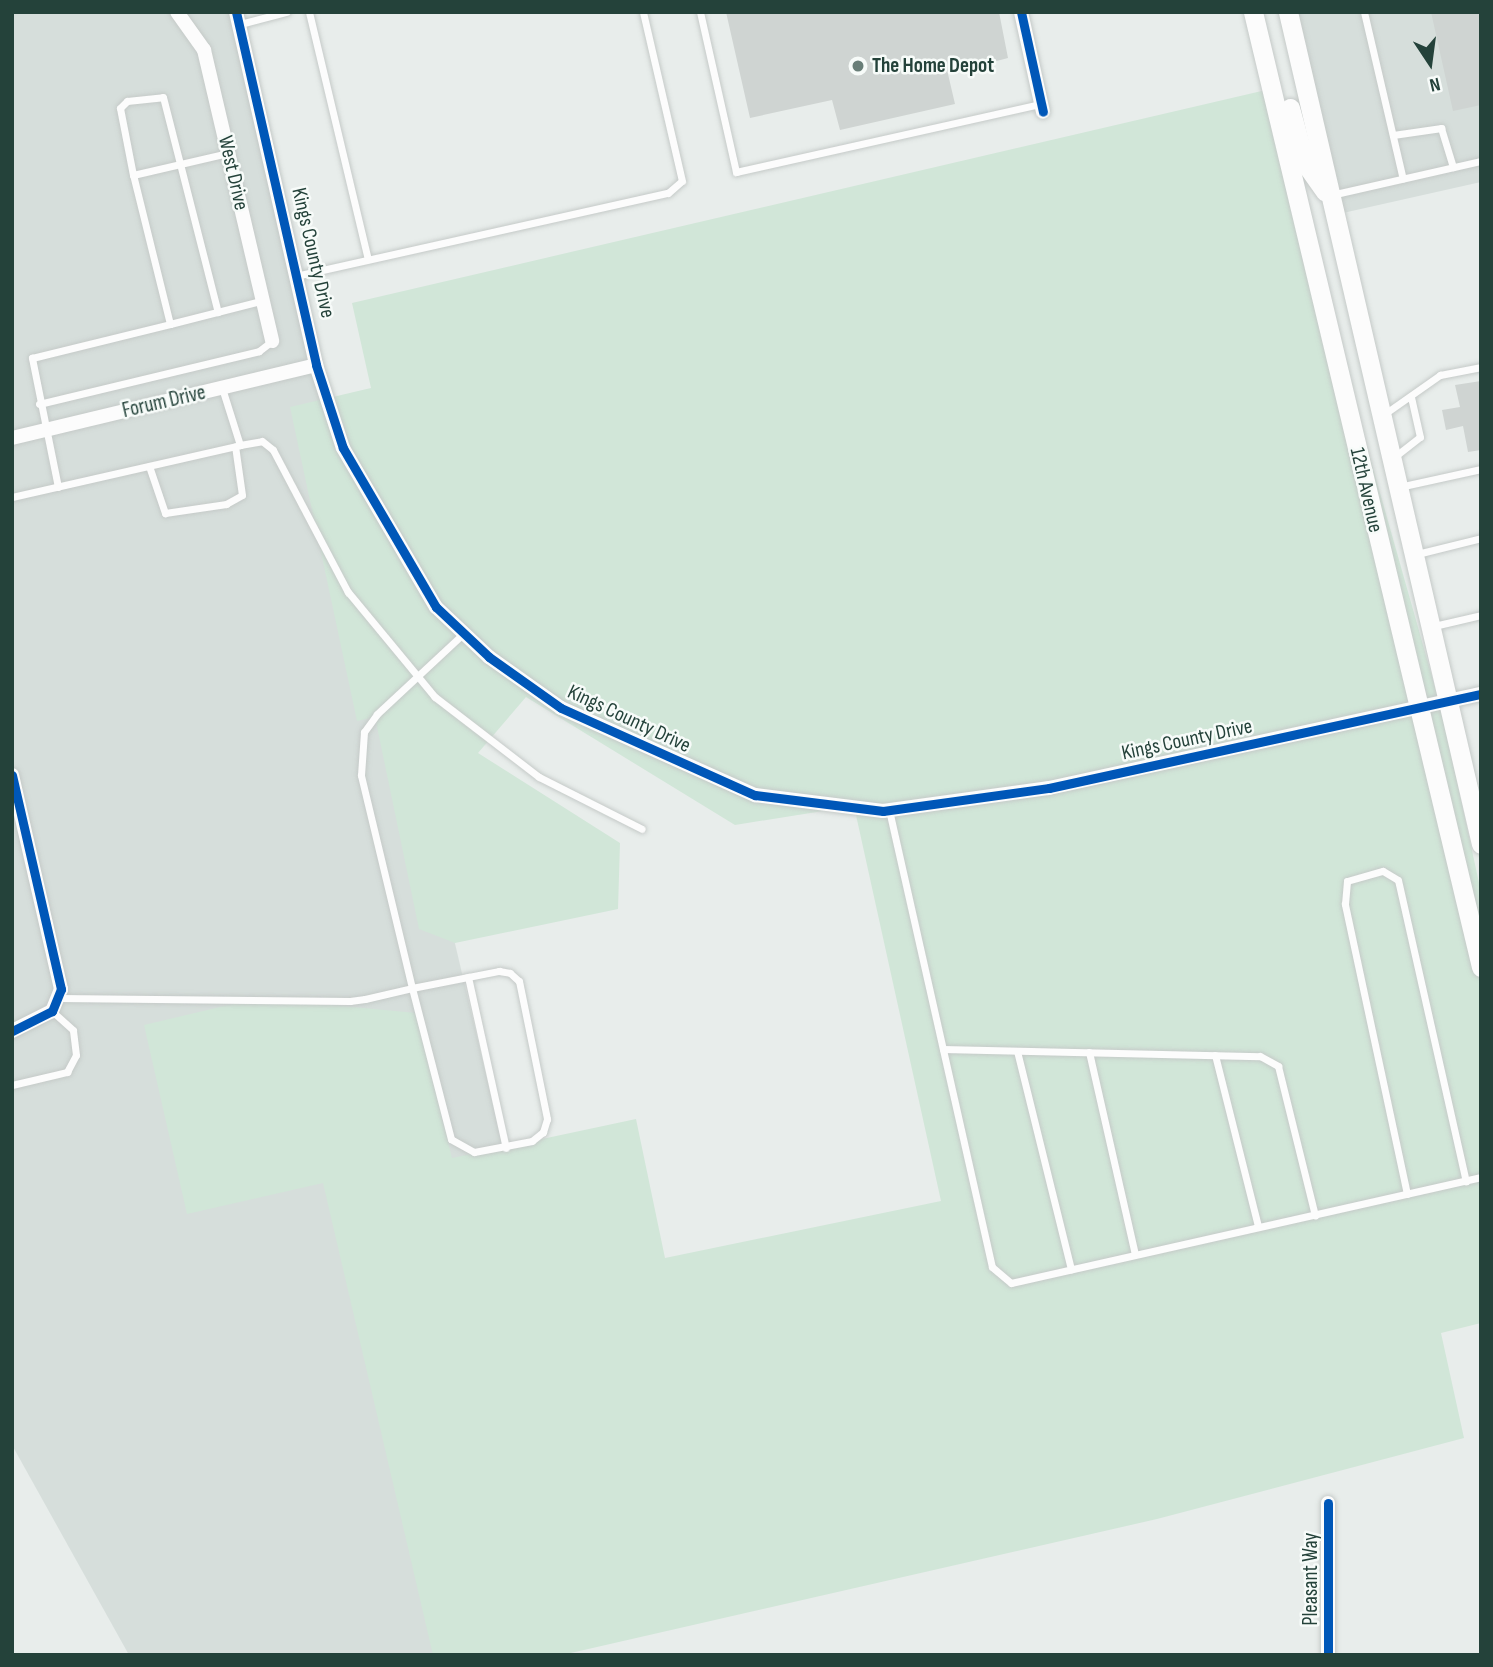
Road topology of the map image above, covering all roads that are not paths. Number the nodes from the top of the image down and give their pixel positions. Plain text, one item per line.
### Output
1 (177, 12) edge
2 (286, 12) edge
3 (309, 12) edge
4 (643, 12) edge
5 (700, 12) edge
6 (1021, 12) edge
7 (1253, 12) edge
8 (1288, 12) edge
9 (1364, 12) edge
10 (238, 18) edge
11 (1268, 70) junction
12 (1042, 108) joint
13 (1393, 135) junction
14 (228, 153) junction
15 (1481, 161) edge
16 (183, 163) junction
17 (1453, 167) junction
18 (133, 175) junction
19 (1403, 179) junction
20 (1329, 195) junction
21 (368, 259) junction
22 (300, 275) junction
23 (264, 300) junction
24 (218, 312) junction
25 (170, 324) junction
26 (272, 341) joint
27 (316, 365) junction
28 (1481, 367) edge
29 (222, 388) junction
30 (1411, 397) junction
31 (39, 404) junction
32 (1380, 417) junction
33 (46, 430) junction
34 (12, 438) edge
35 (238, 445) junction
36 (1390, 459) junction
37 (149, 466) junction
38 (1481, 469) edge
39 (58, 487) junction
40 (1397, 487) junction
41 (12, 496) edge
42 (1481, 538) edge
43 (1413, 555) junction
44 (1481, 615) edge
45 (1429, 627) junction
46 (464, 633) junction
47 (415, 674) junction
48 (1481, 694) edge
49 (1447, 702) junction
50 (1417, 709) junction
51 (12, 775) edge
52 (889, 810) junction
53 (642, 829) dead end
54 (1481, 844) edge
55 (1481, 967) edge
56 (468, 977) junction
57 (412, 988) junction
58 (55, 1004) junction
59 (12, 1031) edge
60 (943, 1049) junction
61 (1017, 1051) junction
62 (1089, 1052) junction
63 (1215, 1055) junction
64 (12, 1085) edge
65 (506, 1147) junction
66 (1481, 1177) edge
67 (1466, 1181) junction
68 (1407, 1194) junction
69 (1315, 1214) junction
70 (1258, 1226) junction
71 (1135, 1254) junction
72 (1071, 1269) junction
73 (1328, 1503) dead end
74 (1328, 1655) edge

1 - 14 street, West Drive
2 - 10 lane
3 - 21 lane
4 - 21 lane
5 - 12 lane
6 - 12 street
7 - 11 main road, 12th Avenue
8 - 20 main road, 12th Avenue
9 - 13 lane
10 - 22 street, Kings County Drive
11 - 20 main road
11 - 50 main road, 12th Avenue
13 - 17 lane
13 - 19 lane
14 - 16 lane
14 - 23 street, West Drive
15 - 17 lane
16 - 18 lane
16 - 18 lane
16 - 24 lane
17 - 19 lane
18 - 25 lane
19 - 20 lane
20 - 32 main road, 12th Avenue
21 - 22 lane
22 - 27 street, Kings County Drive
23 - 24 lane
23 - 26 street, West Drive
24 - 25 lane
25 - 31 lane
26 - 31 lane
27 - 29 street, Forum Drive
27 - 46 street, Kings County Drive
28 - 30 lane
29 - 33 street, Forum Drive
29 - 35 lane
30 - 32 lane
30 - 36 lane
31 - 33 lane
32 - 36 main road, 12th Avenue
33 - 34 street, Forum Drive
33 - 39 lane
35 - 37 lane
35 - 37 lane
35 - 47 lane
36 - 40 main road, 12th Avenue
37 - 39 lane
38 - 40 lane
39 - 41 lane
40 - 43 main road, 12th Avenue
42 - 43 lane
43 - 45 main road, 12th Avenue
44 - 45 lane
45 - 49 main road, 12th Avenue
46 - 47 lane
46 - 52 street, Kings County Drive
47 - 53 lane
47 - 57 lane
48 - 49 street, Kings County Drive
49 - 50 street, Kings County Drive
49 - 54 main road, 12th Avenue
50 - 52 street, Kings County Drive
50 - 55 main road, 12th Avenue
51 - 58 street
52 - 60 lane
56 - 57 lane
56 - 65 lane
56 - 65 lane
57 - 58 lane
57 - 65 lane
58 - 59 street
58 - 64 lane
60 - 61 lane
60 - 72 lane
61 - 62 lane
61 - 72 lane
62 - 63 lane
62 - 71 lane
63 - 69 lane
63 - 70 lane
66 - 67 lane
67 - 68 lane
67 - 68 lane
68 - 69 lane
69 - 70 lane
70 - 71 lane
71 - 72 lane
73 - 74 street, Pleasant Way

